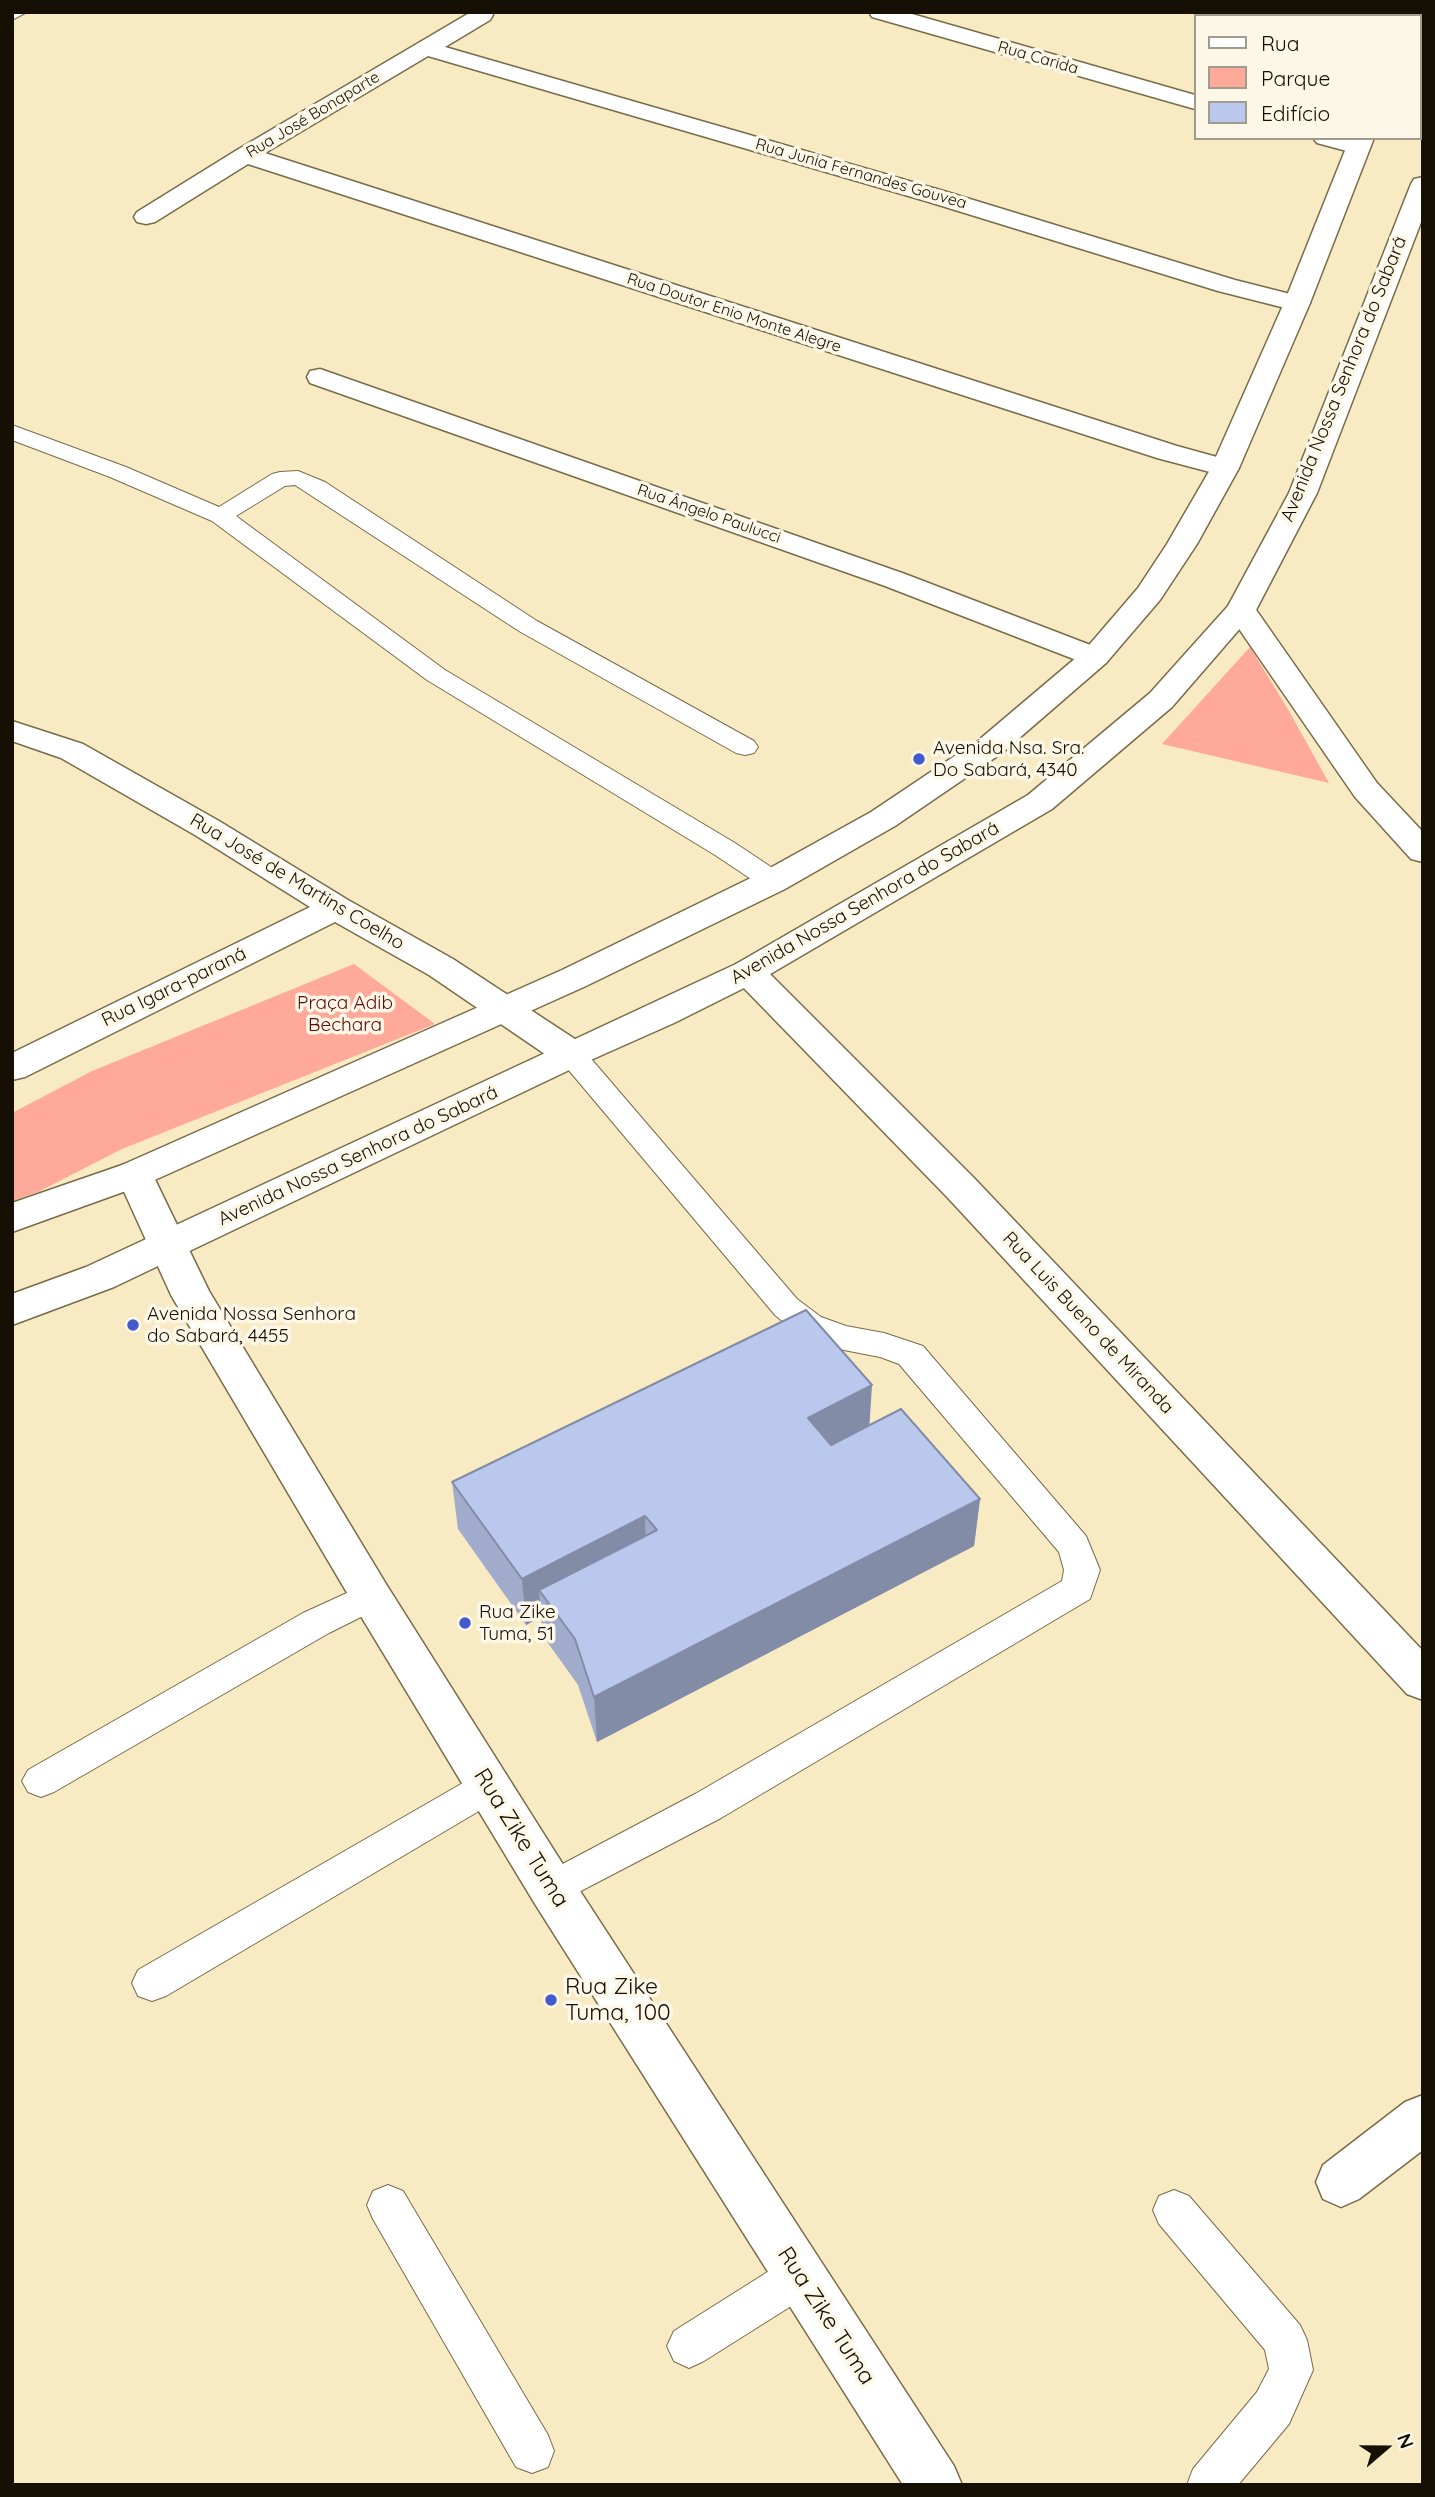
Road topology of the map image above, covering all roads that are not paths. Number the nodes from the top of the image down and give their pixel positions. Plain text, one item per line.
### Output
1 (18, 12) edge
2 (880, 12) edge
3 (482, 15) dead end
4 (12, 16) edge
5 (425, 48) junction
6 (1194, 102) edge
7 (1342, 140) edge
8 (1360, 142) edge
9 (245, 155) junction
10 (1423, 184) edge
11 (146, 217) dead end
12 (1297, 303) junction
13 (320, 377) dead end
14 (12, 432) edge
15 (1224, 468) junction
16 (219, 516) junction
17 (1241, 610) junction
18 (1095, 657) junction
19 (12, 730) edge
20 (745, 747) dead end
21 (1423, 852) edge
22 (774, 881) junction
23 (336, 908) junction
24 (748, 972) junction
25 (507, 1010) junction
26 (571, 1054) junction
27 (12, 1068) edge
28 (135, 1174) junction
29 (12, 1218) edge
30 (168, 1246) junction
31 (12, 1310) edge
32 (370, 1596) junction
33 (1423, 1681) edge
34 (41, 1781) dead end
35 (488, 1787) junction
36 (552, 1889) junction
37 (152, 1983) dead end
38 (1423, 2119) edge
39 (1341, 2182) dead end
40 (388, 2205) dead end
41 (1174, 2210) dead end
42 (800, 2276) junction
43 (689, 2346) dead end
44 (531, 2451) dead end
45 (935, 2485) edge
46 (1209, 2485) edge

1 - 4 lane
2 - 6 street, Rua Carida
3 - 5 street, Rua José Bonaparte
5 - 9 street, Rua José Bonaparte
5 - 12 street, Rua Junia Fernandes Gouvea
7 - 8 street
8 - 12 street
9 - 11 street, Rua José Bonaparte
9 - 15 street, Rua Doutor Enio Monte Alegre
10 - 17 street, Avenida Nossa Senhora do Sabará
12 - 15 street
13 - 18 street, Rua Ângelo Paulucci
14 - 16 lane
15 - 18 street
16 - 20 lane
16 - 22 lane
17 - 21 street
17 - 24 street, Avenida Nossa Senhora do Sabará
18 - 22 street
19 - 23 street, Rua José de Martins Coelho
22 - 25 street
23 - 25 street, Rua José de Martins Coelho
23 - 27 street, Rua Igara-paraná
24 - 26 street, Avenida Nossa Senhora do Sabará
24 - 33 street, Rua Luis Bueno de Miranda
25 - 26 street, Rua José de Martins Coelho
25 - 28 street
26 - 30 street, Avenida Nossa Senhora do Sabará
26 - 36 lane
28 - 29 street
28 - 30 street, Rua Zike Tuma
30 - 31 street, Avenida Nossa Senhora do Sabará
30 - 32 street, Rua Zike Tuma
32 - 34 lane
32 - 35 street, Rua Zike Tuma
35 - 36 street, Rua Zike Tuma
35 - 37 lane
36 - 42 street, Rua Zike Tuma
38 - 39 street
40 - 44 lane
41 - 46 lane
42 - 43 lane
42 - 45 street, Rua Zike Tuma

